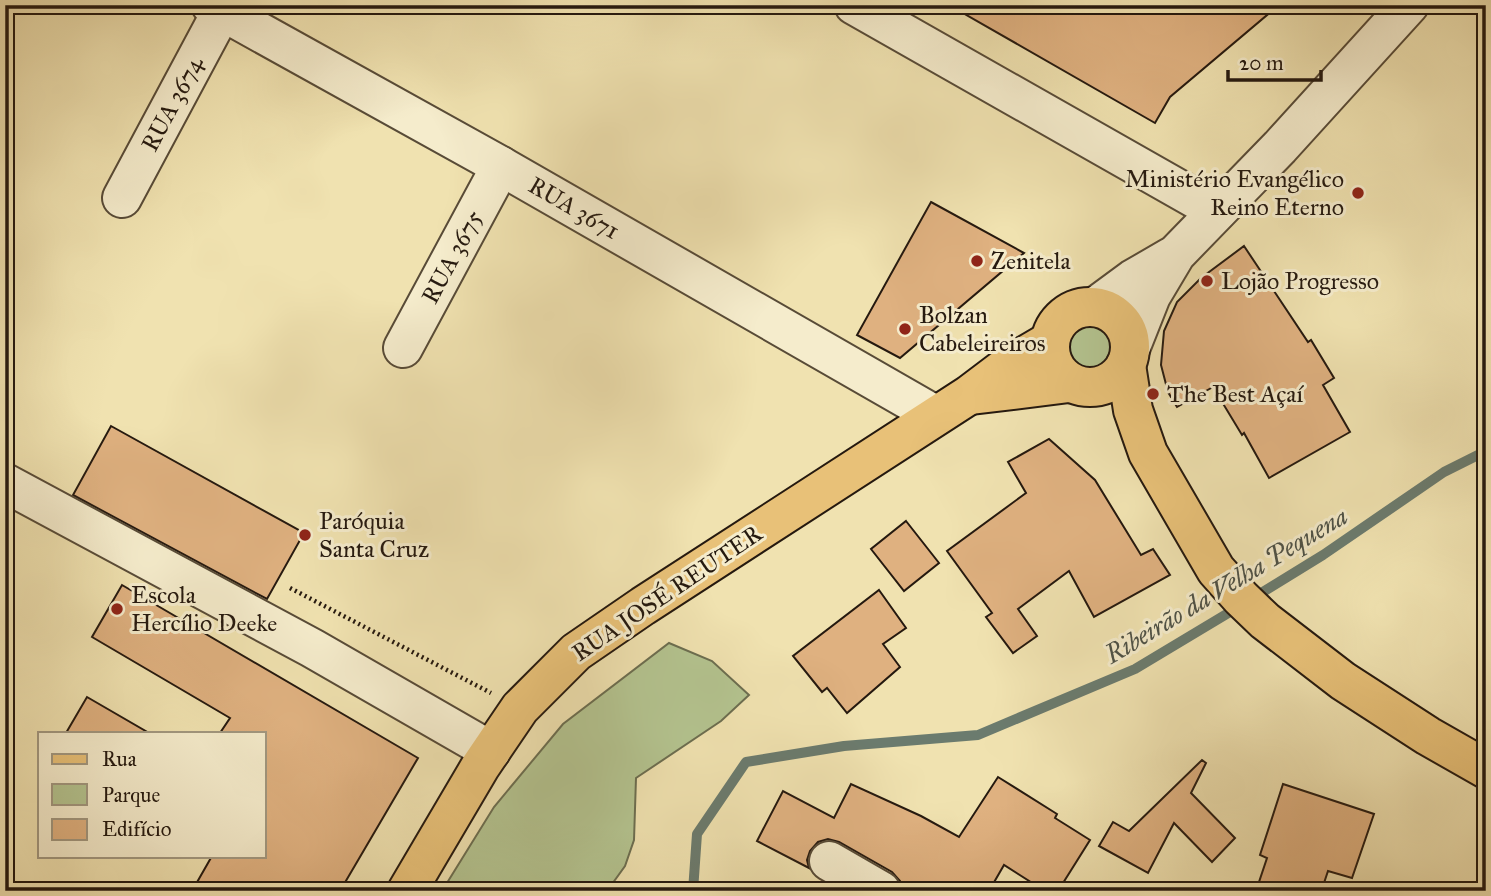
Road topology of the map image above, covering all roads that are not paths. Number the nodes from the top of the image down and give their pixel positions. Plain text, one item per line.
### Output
1 (854, 5) edge
2 (1409, 5) edge
3 (216, 8) edge
4 (502, 166) junction
5 (122, 198) dead end
6 (1217, 211) junction
7 (1176, 254) junction
8 (1096, 307) junction
9 (1049, 341) junction
10 (403, 348) dead end
11 (1128, 357) junction
12 (1077, 386) junction
13 (969, 395) junction
14 (935, 415) junction
15 (1148, 453) junction
16 (5, 483) edge
17 (491, 751) junction
18 (1486, 769) edge
19 (830, 861) dead end
20 (407, 891) edge
21 (881, 891) edge

1 - 6 street
2 - 6 street
3 - 4 street, RUA 3671
3 - 5 street, RUA 3674
4 - 10 street, RUA 3675
4 - 14 street, RUA 3671
6 - 7 street
7 - 8 street
7 - 11 street
8 - 9 main road
8 - 11 main road
9 - 12 main road
9 - 13 main road, RUA JOSÉ REUTER
11 - 12 main road
11 - 15 main road
12 - 13 main road, RUA JOSÉ REUTER
12 - 15 main road
13 - 14 main road, RUA JOSÉ REUTER
14 - 17 main road, RUA JOSÉ REUTER
15 - 18 main road
16 - 17 street
17 - 20 main road, RUA JOSÉ REUTER
19 - 21 street

